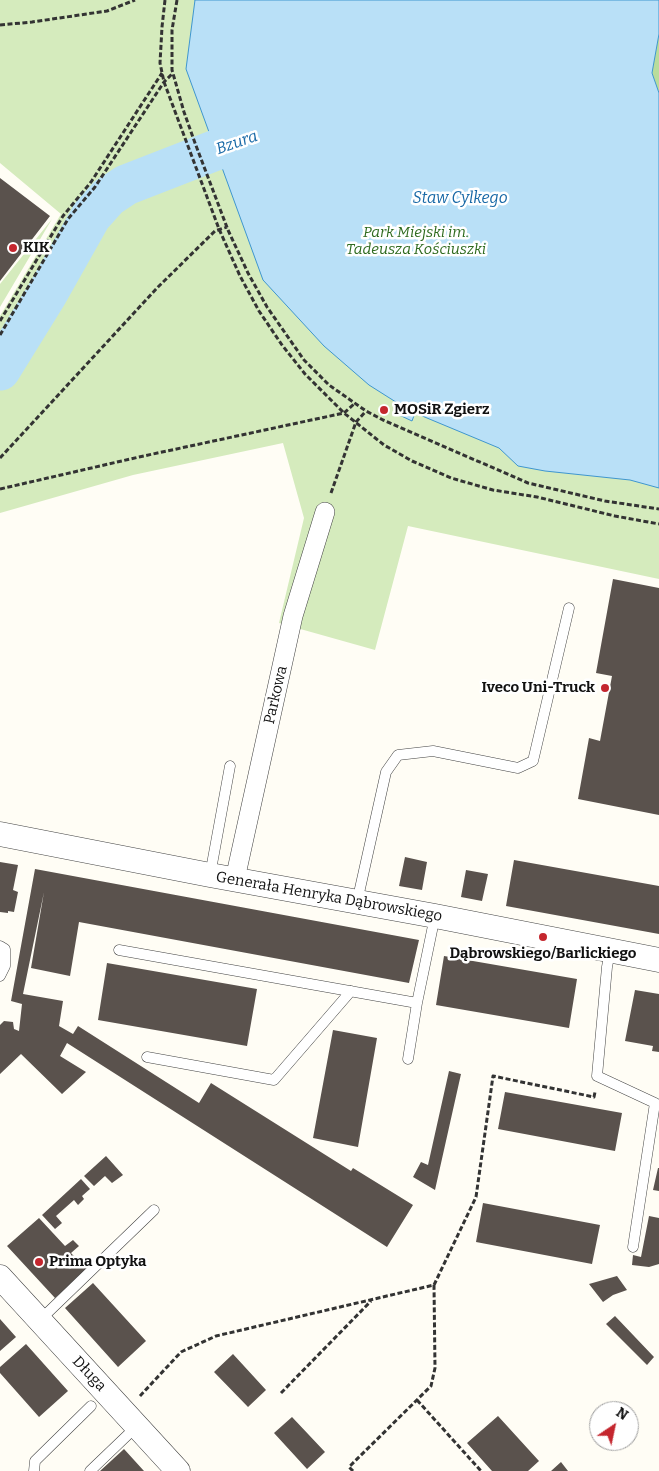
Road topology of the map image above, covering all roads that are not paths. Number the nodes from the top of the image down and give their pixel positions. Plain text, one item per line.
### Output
1 (325, 512) road end
2 (569, 608) dead end
3 (230, 766) dead end
4 (0, 834) edge
5 (210, 875) junction
6 (235, 879) junction
7 (357, 902) junction
8 (435, 916) junction
9 (0, 946) edge
10 (119, 950) dead end
11 (610, 950) junction
12 (659, 960) edge
13 (0, 976) edge
14 (351, 991) junction
15 (417, 1003) junction
16 (147, 1057) dead end
17 (408, 1059) dead end
18 (154, 1210) dead end
19 (633, 1248) dead end
20 (0, 1276) edge
21 (40, 1320) junction
22 (91, 1406) dead end
23 (137, 1426) junction
24 (34, 1471) edge
25 (90, 1471) edge
26 (178, 1471) edge

1 - 6 street, Parkowa
2 - 7 lane
3 - 5 lane
4 - 5 street, Generała Henryka Dąbrowskiego
5 - 6 street, Generała Henryka Dąbrowskiego
6 - 7 street, Generała Henryka Dąbrowskiego
7 - 8 street, Generała Henryka Dąbrowskiego
8 - 11 street, Generała Henryka Dąbrowskiego
8 - 15 lane
9 - 13 lane
10 - 14 lane
11 - 12 street, Generała Henryka Dąbrowskiego
11 - 19 lane
14 - 15 lane
14 - 16 lane
15 - 17 lane
18 - 21 lane
20 - 21 street, Długa
21 - 23 street, Długa
22 - 24 lane
23 - 25 lane
23 - 26 street, Długa

